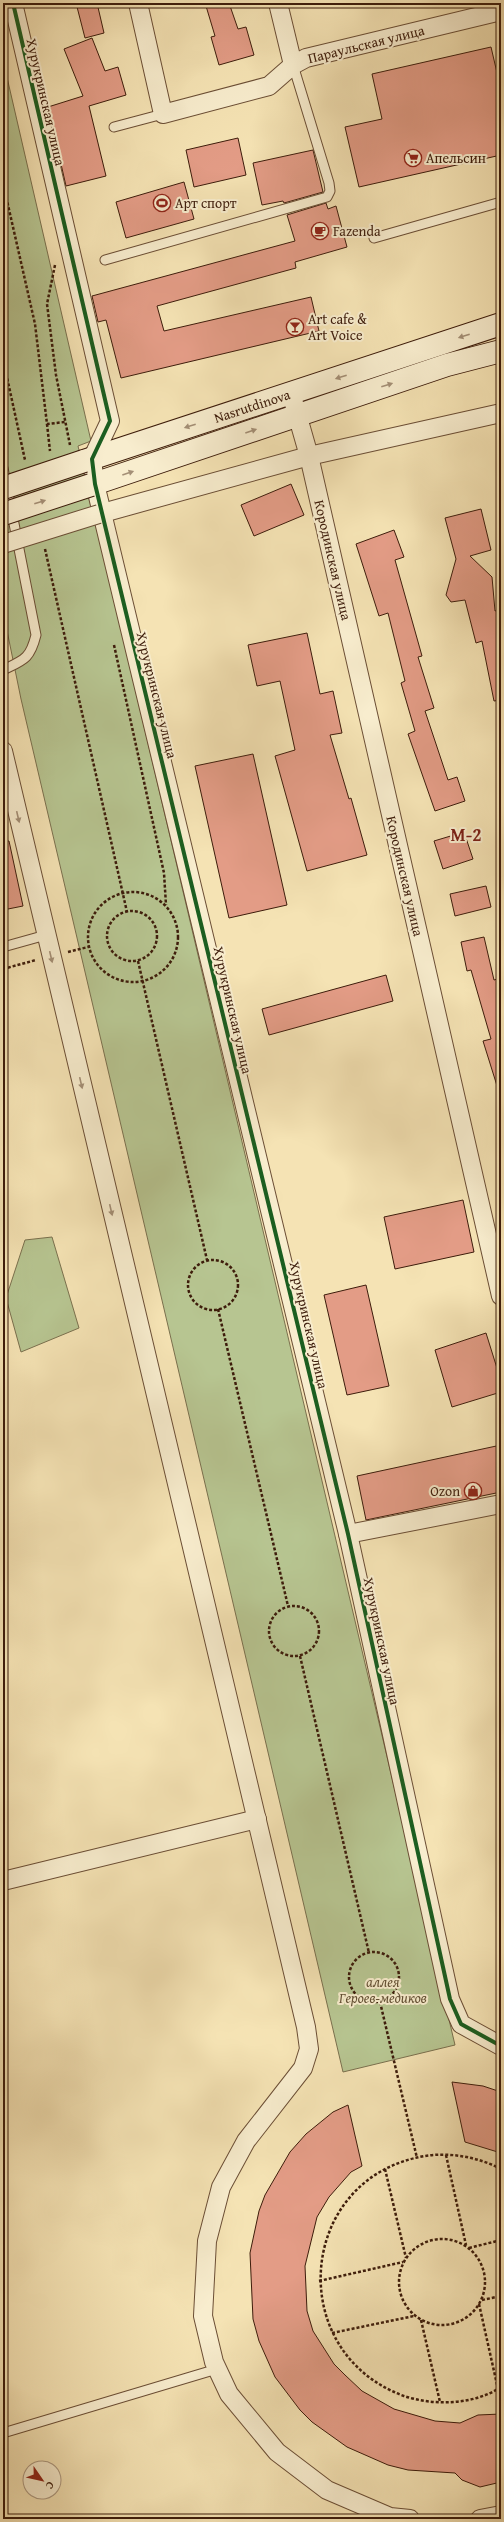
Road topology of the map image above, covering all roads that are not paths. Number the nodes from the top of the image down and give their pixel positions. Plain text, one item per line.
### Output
1 (13, 3) edge
2 (138, 3) edge
3 (278, 3) edge
4 (501, 11) edge
5 (293, 65) junction
6 (163, 114) junction
7 (114, 127) dead end
8 (501, 202) edge
9 (374, 238) dead end
10 (105, 260) dead end
11 (501, 324) edge
12 (501, 351) edge
13 (291, 393) junction
14 (501, 413) edge
15 (296, 415) junction
16 (309, 456) junction
17 (88, 460) junction
18 (3, 468) edge
19 (93, 484) junction
20 (3, 488) edge
21 (3, 514) edge
22 (101, 514) junction
23 (3, 544) edge
24 (3, 670) edge
25 (3, 751) edge
26 (46, 935) junction
27 (3, 947) edge
28 (501, 1296) edge
29 (501, 1504) edge
30 (348, 1534) junction
31 (257, 1819) junction
32 (3, 1881) edge
33 (501, 2046) edge
34 (217, 2369) junction
35 (3, 2433) edge
36 (501, 2515) edge
37 (410, 2519) edge
38 (480, 2519) edge

1 - 17 street, Хурукринская улица
2 - 6 street
3 - 5 street
4 - 5 street, Параульская улица
5 - 6 street, Параульская улица
5 - 10 lane
6 - 7 lane
8 - 9 lane
11 -> 13 main road, Nasrutdinova
15 -> 12 main road, Nasrutdinova
13 - 15 street, Кородинская улица
13 -> 17 main road, Nasrutdinova
14 - 16 street
15 - 16 street, Кородинская улица
19 -> 15 main road, Nasrutdinova
16 - 22 street
16 - 28 street, Кородинская улица
17 - 19 street, Хурукринская улица
17 - 20 main road, Nasrutdinova, bridge
18 - 24 lane
21 -> 19 main road, Nasrutdinova, bridge
19 - 22 street, Хурукринская улица
22 - 23 street, bridge
22 - 30 street, Хурукринская улица
25 -> 26 street
26 - 27 lane
26 -> 31 street
29 - 30 street
30 - 33 street, Хурукринская улица
31 - 32 street
31 - 34 street
34 - 35 lane
34 - 37 street
36 - 38 street

